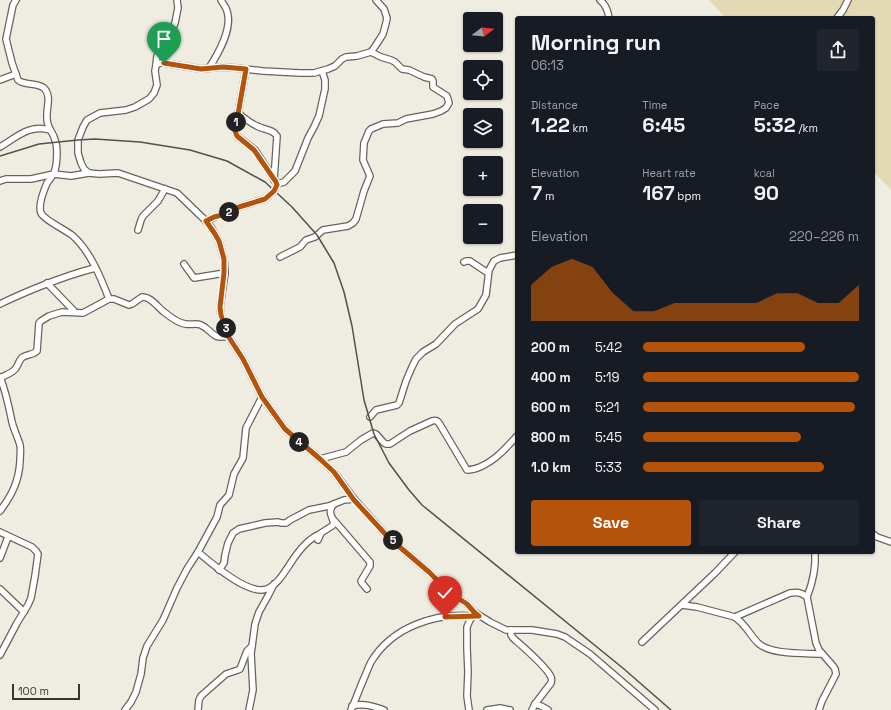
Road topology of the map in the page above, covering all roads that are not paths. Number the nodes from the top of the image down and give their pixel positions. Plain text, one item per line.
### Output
1 (16, 0) edge
2 (177, 0) edge
3 (221, 0) edge
4 (600, 0) edge
5 (848, 0) edge
6 (378, 1) edge
7 (609, 16) edge
8 (838, 16) edge
9 (0, 32) edge
10 (6, 39) junction
11 (371, 52) junction
12 (156, 65) junction
13 (209, 68) junction
14 (246, 69) junction
15 (322, 71) junction
16 (16, 74) junction
17 (0, 80) edge
18 (238, 113) junction
19 (50, 130) junction
20 (0, 147) edge
21 (89, 173) junction
22 (54, 174) junction
23 (0, 181) edge
24 (276, 182) junction
25 (165, 189) junction
26 (206, 221) junction
27 (138, 230) dead end
28 (515, 255) edge
29 (280, 257) dead end
30 (464, 262) dead end
31 (184, 264) dead end
32 (95, 268) junction
33 (224, 273) junction
34 (488, 273) junction
35 (47, 283) junction
36 (109, 299) junction
37 (0, 304) edge
38 (75, 312) junction
39 (228, 336) junction
40 (0, 378) edge
41 (262, 397) junction
42 (370, 417) dead end
43 (515, 438) edge
44 (320, 459) junction
45 (354, 500) junction
46 (334, 504) junction
47 (0, 511) edge
48 (333, 520) junction
49 (0, 532) edge
50 (875, 536) edge
51 (8, 537) junction
52 (891, 542) edge
53 (198, 552) junction
54 (733, 554) edge
55 (815, 554) edge
56 (0, 558) edge
57 (219, 570) junction
58 (274, 584) junction
59 (0, 589) edge
60 (367, 589) dead end
61 (806, 596) junction
62 (682, 605) junction
63 (24, 612) junction
64 (476, 616) junction
65 (735, 617) junction
66 (510, 630) junction
67 (642, 642) dead end
68 (252, 646) junction
69 (822, 654) junction
70 (0, 655) edge
71 (534, 707) edge
72 (351, 708) edge
73 (125, 710) edge
74 (198, 710) edge
75 (249, 710) edge
76 (384, 710) edge
77 (469, 710) edge
78 (487, 710) edge
79 (510, 710) edge
80 (548, 710) edge
81 (655, 710) edge
82 (819, 710) edge

1 - 10 street
2 - 12 street
3 - 13 street
4 - 7 street
5 - 8 street
6 - 11 street
9 - 10 street
10 - 16 street
11 - 15 street
11 - 29 street
12 - 13 street
12 - 21 street
13 - 14 street
14 - 15 street
14 - 18 street
15 - 24 street
16 - 17 street
16 - 19 street
18 - 24 street
18 - 24 street
19 - 20 street
19 - 22 street
21 - 22 street
21 - 25 street
22 - 23 street
22 - 32 street
24 - 26 street
25 - 26 street
25 - 27 street
26 - 33 street
28 - 34 street
30 - 34 street
31 - 33 street
32 - 35 street
32 - 36 street
33 - 39 street
34 - 42 street
35 - 37 street
35 - 38 street
36 - 38 street
36 - 39 street
38 - 40 street
39 - 41 street
40 - 47 street
41 - 44 street
41 - 53 street
43 - 44 street
44 - 45 street
45 - 46 street
45 - 64 street
46 - 48 street
46 - 57 street
48 - 58 street
48 - 60 street
49 - 51 street
50 - 52 street
51 - 56 street
51 - 63 street
53 - 57 street
53 - 73 street
54 - 62 street
55 - 61 street
57 - 58 street
58 - 68 street
59 - 63 street
61 - 65 street
61 - 69 street
62 - 65 street
62 - 67 street
63 - 70 street
64 - 66 street
64 - 72 street
64 - 77 street
65 - 69 street
66 - 71 street
66 - 81 street
68 - 74 street
68 - 75 street
69 - 82 street
71 - 80 street
72 - 76 street
78 - 79 street

